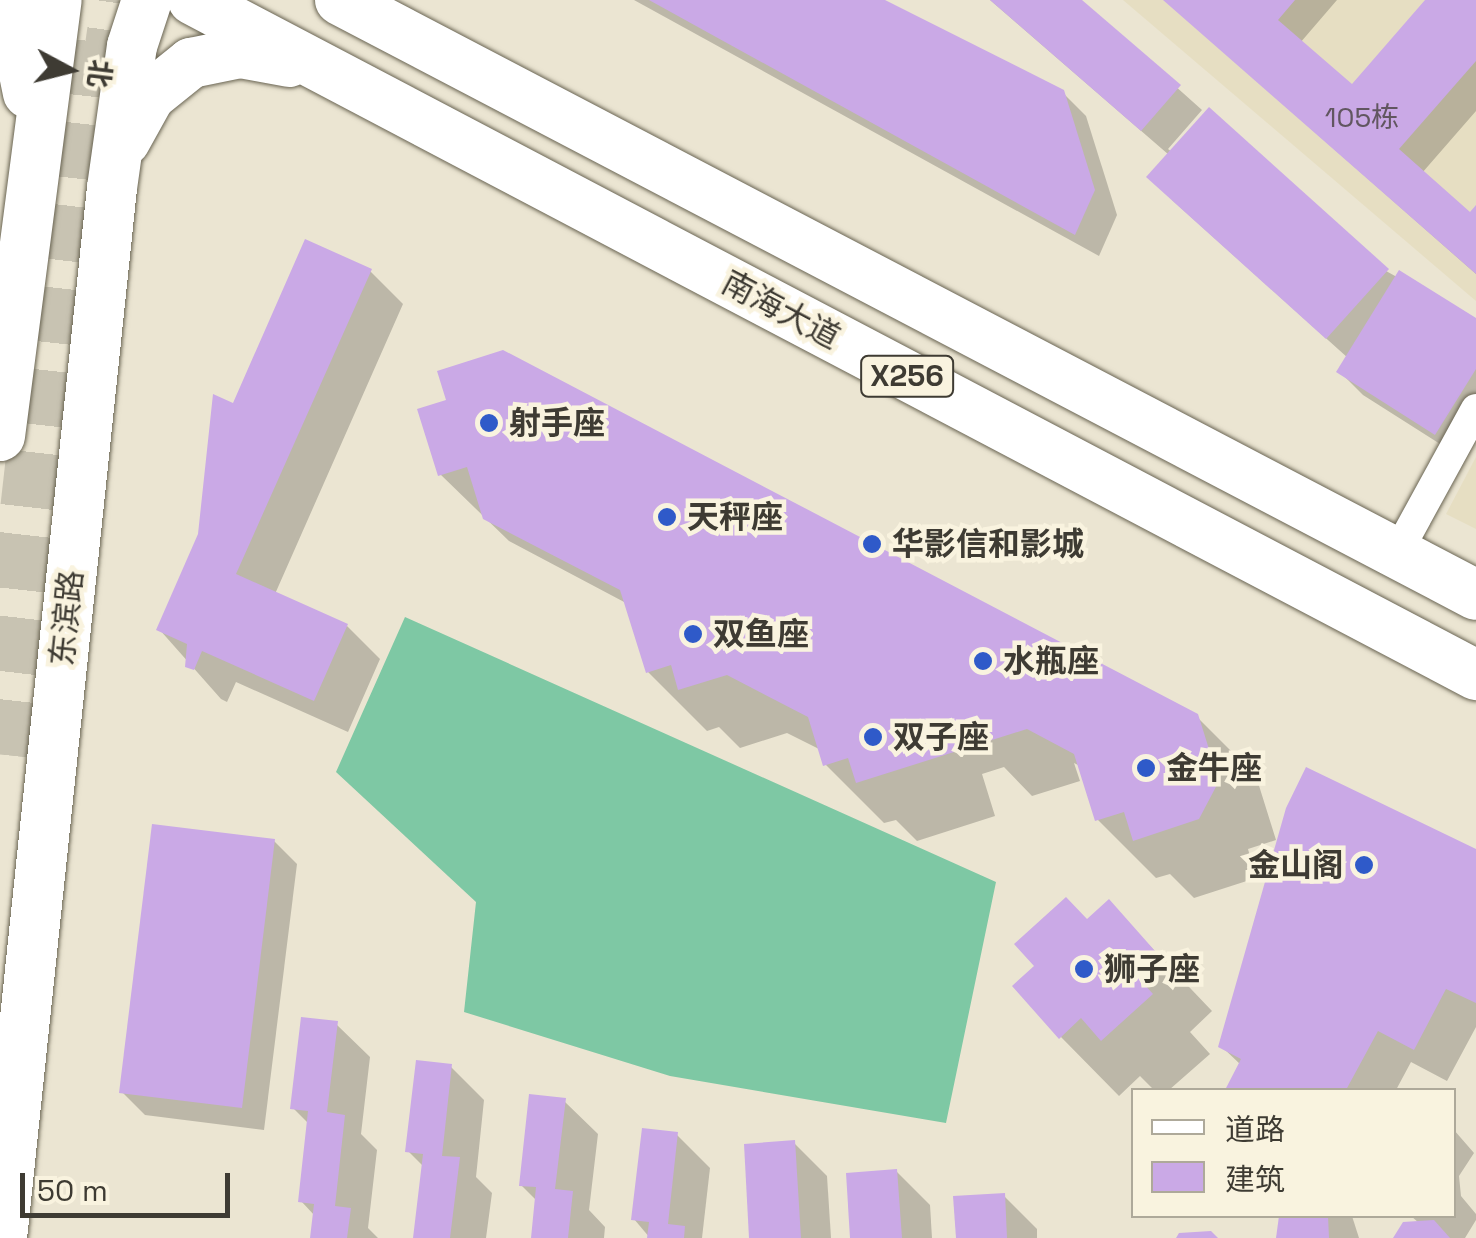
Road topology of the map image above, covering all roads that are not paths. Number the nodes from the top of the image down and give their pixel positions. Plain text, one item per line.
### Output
1 (9, 0) edge
2 (57, 0) edge
3 (147, 0) edge
4 (192, 0) edge
5 (342, 1) edge
6 (337, 78) junction
7 (35, 144) junction
8 (112, 188) junction
9 (1476, 408) edge
10 (0, 436) edge
11 (1397, 553) junction
12 (1476, 595) edge
13 (1476, 675) edge
14 (2, 1238) edge

1 - 7 main road
2 - 7 main road
3 - 8 main road, 东滨路
4 - 6 main road, 南海大道 / X256
5 - 11 main road, X256
6 - 8 main road
6 - 13 main road, 南海大道 / X256
7 - 10 main road
8 - 14 main road, 东滨路
9 - 11 street
11 - 12 main road, X256

